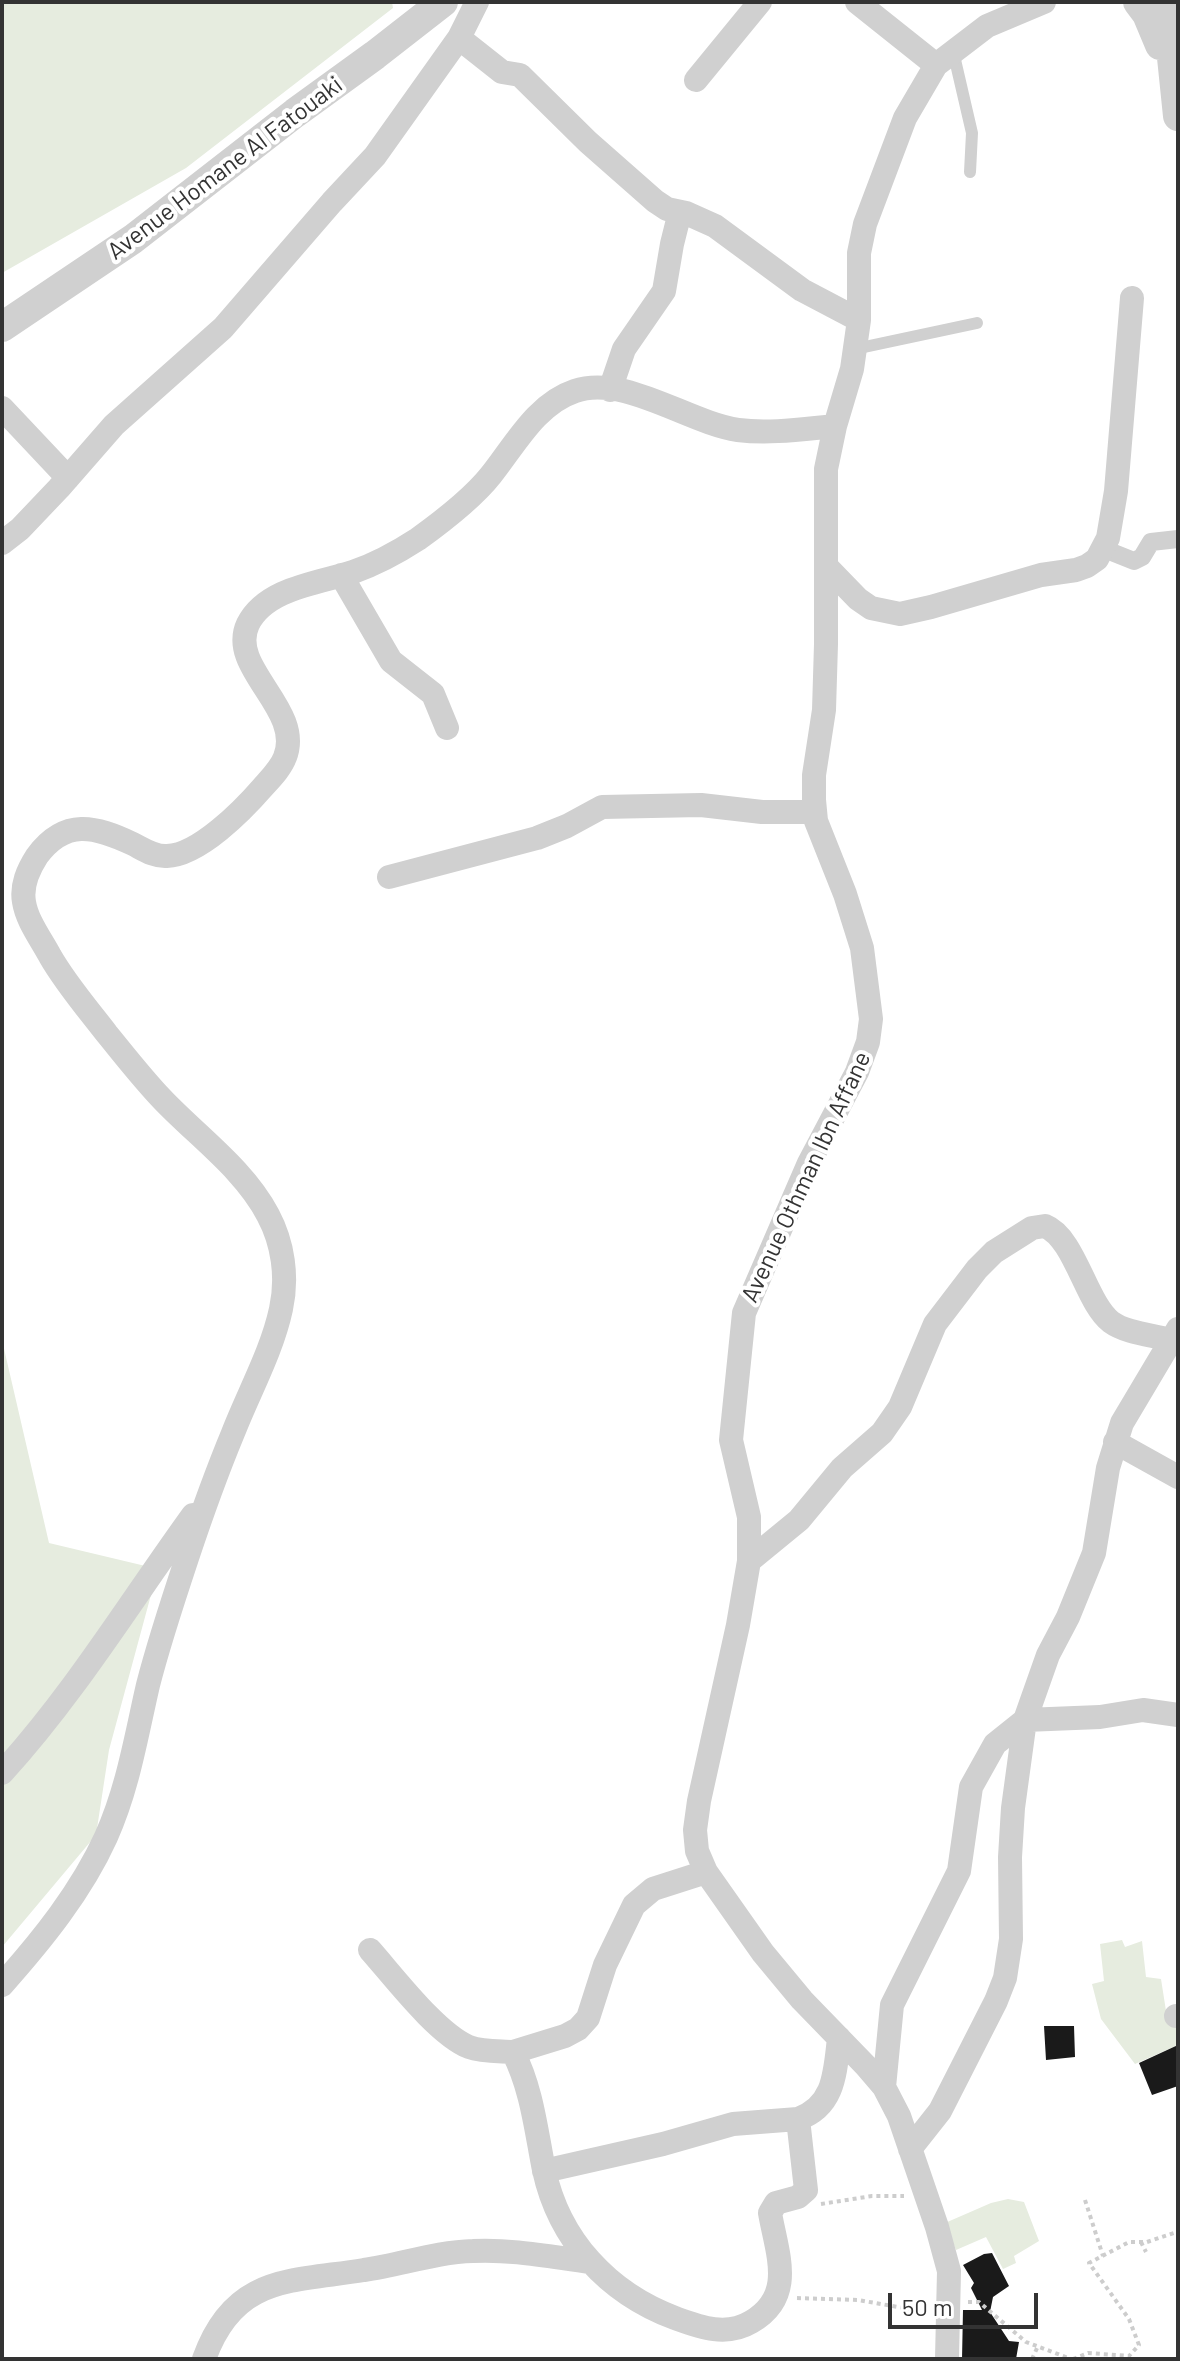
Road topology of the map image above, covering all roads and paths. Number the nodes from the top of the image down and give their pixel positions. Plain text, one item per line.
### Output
1 (443, 2) edge
2 (477, 2) edge
3 (760, 2) edge
4 (857, 2) edge
5 (1044, 2) edge
6 (1138, 2) edge
7 (1163, 2) edge
8 (459, 38) junction
9 (945, 58) junction
10 (696, 80) dead end
11 (1174, 80) junction
12 (1178, 116) edge
13 (970, 172) dead end
14 (680, 212) junction
15 (1132, 298) dead end
16 (859, 320) junction
17 (977, 323) dead end
18 (2, 327) edge
19 (855, 349) junction
20 (610, 390) junction
21 (2, 408) edge
22 (835, 426) junction
23 (68, 478) junction
24 (1178, 539) edge
25 (2, 543) edge
26 (1104, 549) junction
27 (826, 566) junction
28 (341, 575) junction
29 (447, 728) dead end
30 (815, 812) junction
31 (389, 877) dead end
32 (1174, 1335) edge
33 (1115, 1442) junction
34 (1178, 1477) edge
35 (210, 1492) junction
36 (749, 1561) junction
37 (1178, 1715) edge
38 (1025, 1720) junction
39 (2, 1773) edge
40 (706, 1872) junction
41 (370, 1950) dead end
42 (2, 1985) edge
43 (839, 2038) junction
44 (513, 2052) junction
45 (884, 2087) junction
46 (798, 2119) junction
47 (910, 2149) junction
48 (544, 2171) junction
49 (926, 2192) junction
50 (1085, 2200) dead end
51 (812, 2205) dead end
52 (1178, 2235) edge
53 (1141, 2242) junction
54 (1146, 2252) dead end
55 (1103, 2256) junction
56 (590, 2262) junction
57 (777, 2296) junction
58 (949, 2310) junction
59 (1038, 2346) junction
60 (946, 2358) edge
61 (1117, 2358) edge
62 (1132, 2358) edge
63 (204, 2359) edge
64 (1032, 2359) edge
65 (1072, 2359) edge

1 - 18 street, Avenue Homane Al Fatouaki
2 - 8 street
3 - 10 street
4 - 9 street
5 - 9 street, Avenue Othman Ibn Affane
6 - 11 street
7 - 11 street
8 - 14 street
8 - 23 street
9 - 13 lane
9 - 16 street, Avenue Othman Ibn Affane
11 - 12 street
14 - 16 street
14 - 20 street
15 - 26 street
16 - 19 street, Avenue Othman Ibn Affane
17 - 19 lane
19 - 22 street, Avenue Othman Ibn Affane
20 - 22 street
20 - 28 street
21 - 23 street
22 - 27 street, Avenue Othman Ibn Affane
23 - 25 street
24 - 26 street
26 - 27 street
27 - 30 street, Avenue Othman Ibn Affane
28 - 29 street
28 - 35 street
30 - 31 street
30 - 36 street, Avenue Othman Ibn Affane
32 - 33 street
32 - 36 street
33 - 34 street
33 - 38 street
35 - 39 street
35 - 42 street
36 - 40 street, Avenue Othman Ibn Affane
37 - 38 street
38 - 45 street
38 - 47 street
40 - 43 street, Avenue Othman Ibn Affane
40 - 44 street
41 - 44 street
43 - 45 street, Avenue Othman Ibn Affane
43 - 46 street
44 - 48 street
45 - 47 street, Avenue Othman Ibn Affane
46 - 48 street
46 - 57 street
47 - 49 street, Avenue Othman Ibn Affane
48 - 56 street
49 - 51 path
49 - 58 street, Avenue Othman Ibn Affane
50 - 55 path
52 - 53 path
53 - 54 path
53 - 55 path
55 - 62 path
56 - 57 street
56 - 63 street
57 - 58 path
58 - 59 path
58 - 60 street, Avenue Othman Ibn Affane
59 - 64 path
59 - 65 path
61 - 62 path
61 - 65 path

